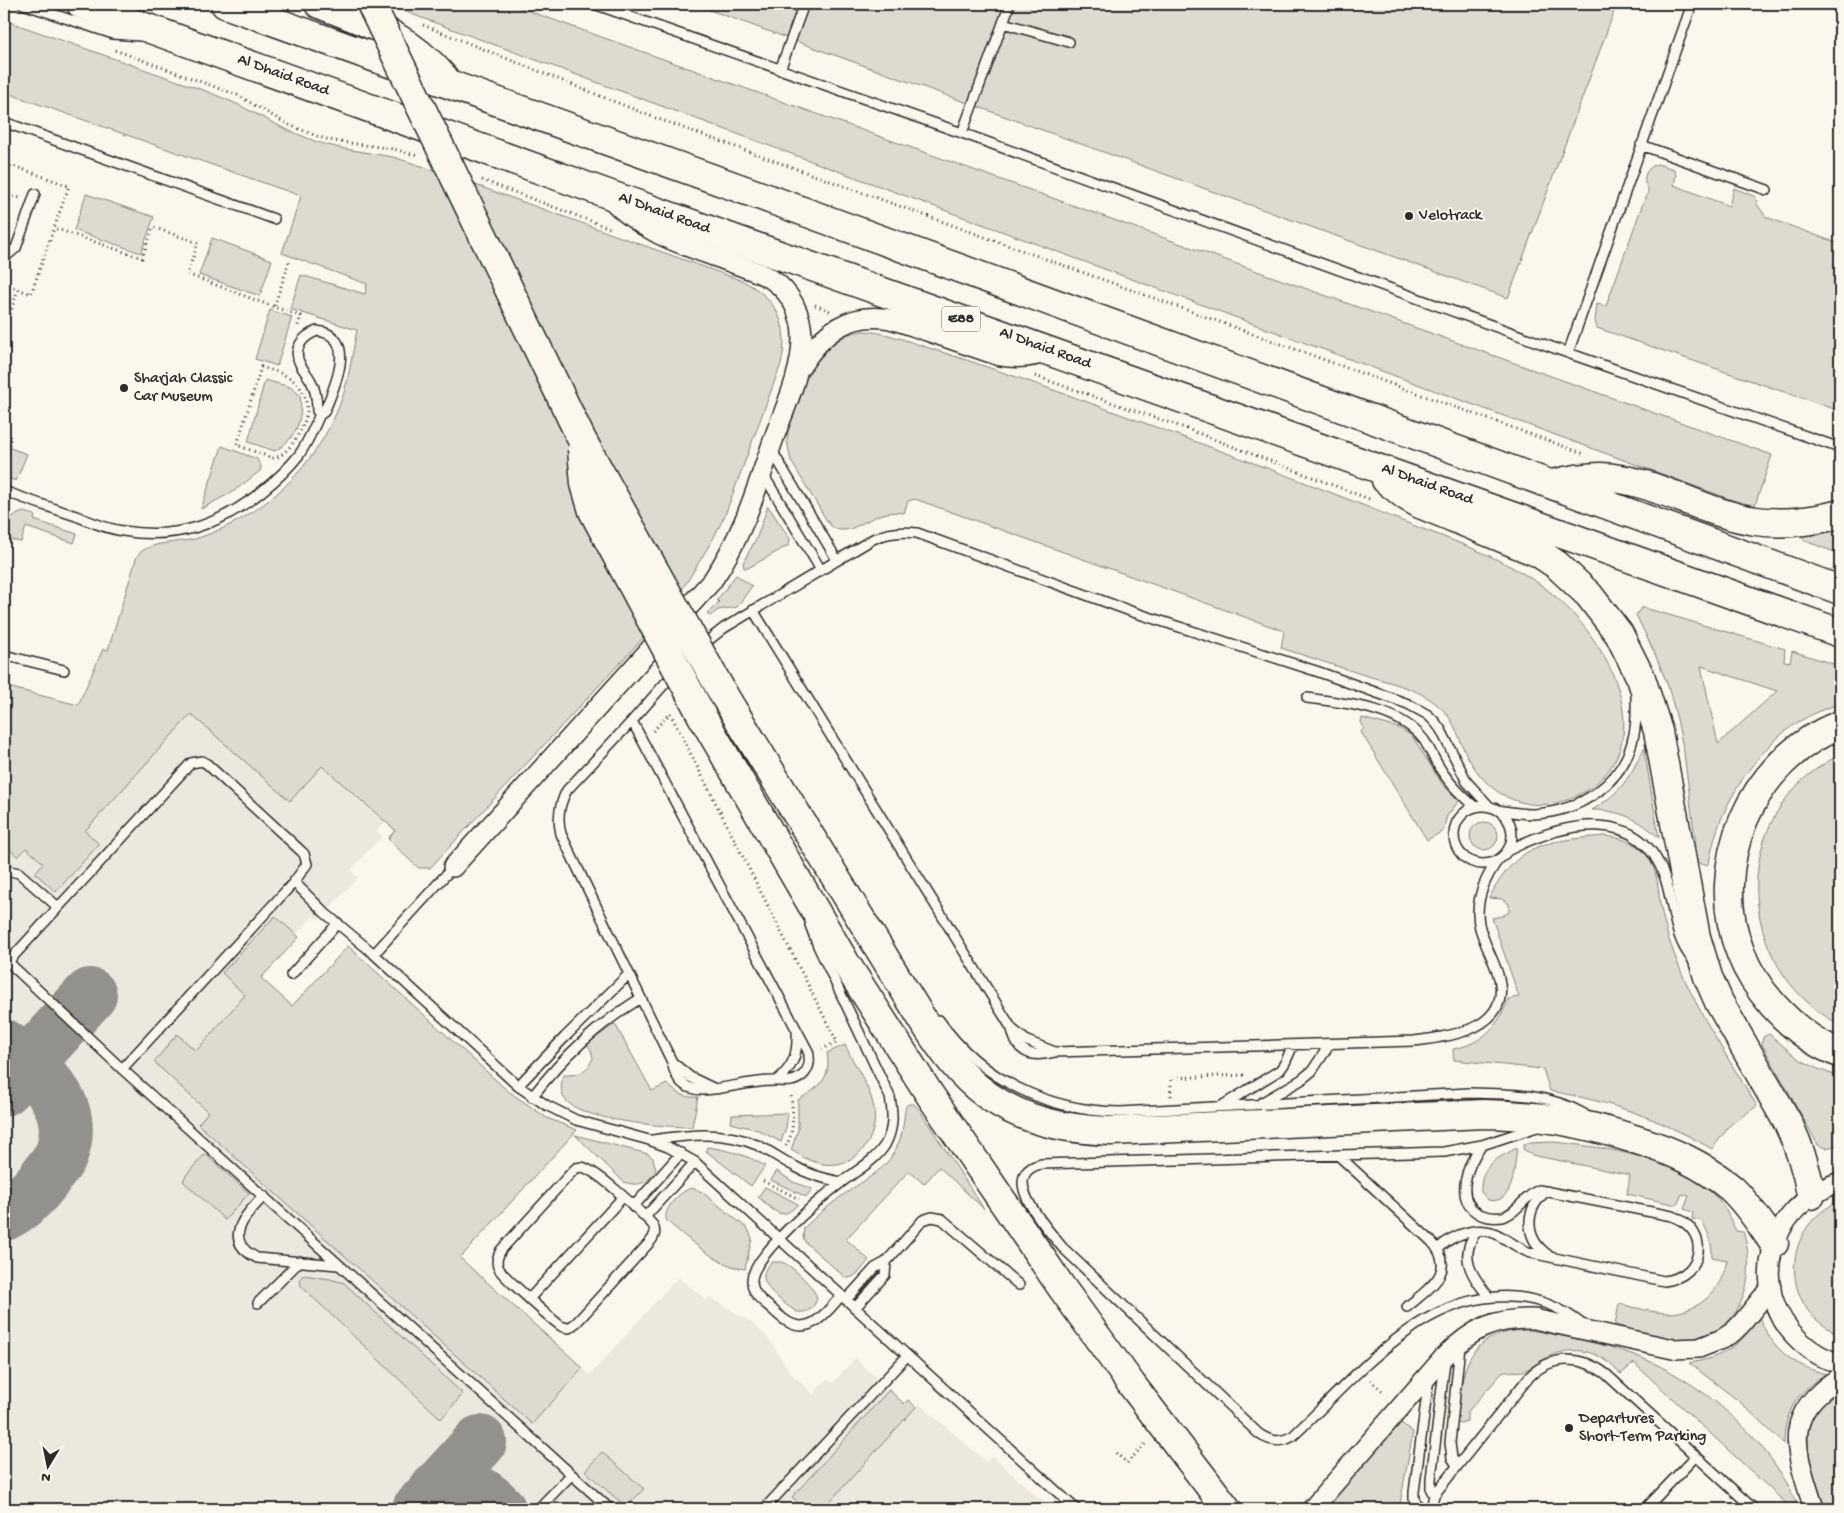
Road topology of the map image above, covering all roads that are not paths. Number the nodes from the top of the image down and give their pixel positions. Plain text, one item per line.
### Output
1 (23, 4) edge
2 (81, 4) edge
3 (225, 4) edge
4 (319, 4) edge
5 (371, 4) edge
6 (594, 4) edge
7 (804, 4) edge
8 (1010, 4) edge
9 (1692, 4) edge
10 (1003, 23) junction
11 (156, 30) junction
12 (1068, 42) dead end
13 (780, 70) junction
14 (450, 84) junction
15 (4, 122) edge
16 (962, 133) junction
17 (1641, 145) junction
18 (1767, 190) dead end
19 (605, 193) junction
20 (35, 194) dead end
21 (274, 219) dead end
22 (4, 258) edge
23 (1051, 351) junction
24 (1568, 352) junction
25 (799, 369) junction
26 (320, 414) junction
27 (582, 440) junction
28 (770, 448) junction
29 (1840, 448) edge
30 (1373, 466) junction
31 (762, 472) junction
32 (1552, 484) junction
33 (4, 491) edge
34 (1840, 514) edge
35 (837, 560) junction
36 (821, 570) junction
37 (1840, 590) edge
38 (753, 610) junction
39 (1840, 633) edge
40 (693, 653) dead end
41 (4, 655) edge
42 (1631, 656) junction
43 (681, 666) dead end
44 (64, 670) dead end
45 (1307, 698) dead end
46 (632, 721) junction
47 (1840, 725) edge
48 (1475, 807) junction
49 (1494, 809) junction
50 (1507, 850) junction
51 (1498, 860) junction
52 (453, 867) joint
53 (4, 874) edge
54 (294, 882) junction
55 (804, 891) junction
56 (58, 907) junction
57 (338, 923) junction
58 (374, 954) junction
59 (6, 960) edge
60 (291, 974) dead end
61 (629, 974) junction
62 (1708, 977) junction
63 (641, 998) junction
64 (934, 1014) dead end
65 (798, 1031) junction
66 (1330, 1044) junction
67 (1293, 1045) junction
68 (1840, 1053) edge
69 (122, 1069) junction
70 (776, 1081) junction
71 (518, 1086) junction
72 (532, 1097) junction
73 (1258, 1104) junction
74 (1220, 1106) junction
75 (1563, 1120) junction
76 (1608, 1130) junction
77 (649, 1140) junction
78 (1482, 1145) junction
79 (681, 1153) junction
80 (1339, 1156) junction
81 (695, 1162) junction
82 (841, 1182) junction
83 (1840, 1182) edge
84 (1547, 1191) junction
85 (1811, 1195) junction
86 (264, 1196) junction
87 (623, 1197) junction
88 (633, 1207) junction
89 (645, 1217) junction
90 (1477, 1231) junction
91 (780, 1238) junction
92 (1774, 1243) junction
93 (1438, 1249) junction
94 (1551, 1258) junction
95 (300, 1261) junction
96 (886, 1262) junction
97 (338, 1265) junction
98 (1019, 1285) dead end
99 (1771, 1287) junction
100 (1489, 1297) junction
101 (530, 1298) junction
102 (844, 1298) junction
103 (258, 1304) dead end
104 (1407, 1307) dead end
105 (854, 1308) junction
106 (1589, 1330) junction
107 (1460, 1341) junction
108 (907, 1356) junction
109 (1446, 1356) junction
110 (1840, 1363) edge
111 (1430, 1375) junction
112 (1840, 1377) edge
113 (1696, 1456) junction
114 (1457, 1465) junction
115 (571, 1474) junction
116 (1434, 1495) junction
117 (538, 1509) edge
118 (610, 1509) edge
119 (764, 1509) edge
120 (1076, 1509) edge
121 (1227, 1509) edge
122 (1312, 1509) edge
123 (1420, 1509) edge
124 (1430, 1509) edge
125 (1645, 1509) edge
126 (1754, 1509) edge
127 (1814, 1509) edge

1 - 11 lane
2 - 11 highway, Al Dhaid Road / E88
3 - 14 highway
4 - 14 highway
5 - 27 highway, bridge
6 - 13 lane
7 - 13 lane
8 - 10 lane
9 - 17 lane
10 - 12 lane
10 - 16 lane
11 - 19 highway, Al Dhaid Road / E88
13 - 16 lane
14 - 32 highway
15 - 21 lane
16 - 24 lane
17 - 18 lane
17 - 24 lane
19 - 23 highway, Al Dhaid Road / E88
19 - 25 street
20 - 22 lane
23 - 25 street
23 - 30 highway, Al Dhaid Road / E88
24 - 29 lane
25 - 28 street
26 - 26 lane
26 - 33 lane
27 - 55 highway, bridge
27 - 75 highway, bridge
28 - 31 street
28 - 35 lane
30 - 39 highway, Al Dhaid Road / E88
30 - 42 highway
31 - 36 lane
31 - 52 street
32 - 34 highway
32 - 37 highway
35 - 36 lane
35 - 49 lane
36 - 38 lane
38 - 40 lane
38 - 67 lane
41 - 44 lane
42 - 49 lane
42 - 62 highway
43 - 46 lane
45 - 48 lane
46 - 61 lane
46 - 65 lane
47 - 68 highway
48 - 49 lane
48 - 51 lane
49 - 50 lane
50 - 51 lane
50 - 62 lane
51 - 66 lane
52 - 58 lane
53 - 56 lane
54 - 56 lane
54 - 57 lane
54 - 69 lane
55 - 82 lane
55 - 121 highway
56 - 59 lane
57 - 58 lane
57 - 60 lane
58 - 71 lane
59 - 69 lane
61 - 63 lane
61 - 71 lane
62 - 85 highway
63 - 70 lane
63 - 72 lane
64 - 74 lane
65 - 70 lane
65 - 70 lane
66 - 67 lane
66 - 73 lane
67 - 74 lane
69 - 86 lane
71 - 72 lane
72 - 77 lane
73 - 74 lane
73 - 76 lane
75 - 76 highway
75 - 78 lane
76 - 92 highway
77 - 79 lane
77 - 82 lane
78 - 80 lane
78 - 84 lane
79 - 81 lane
79 - 88 lane
80 - 93 lane
80 - 100 lane
81 - 89 lane
81 - 91 lane
82 - 91 lane
83 - 85 street
84 - 94 lane
84 - 94 lane
85 - 92 street
86 - 95 lane
86 - 97 lane
87 - 88 lane
87 - 101 lane
87 - 101 lane
88 - 89 lane
89 - 101 lane
90 - 93 lane
90 - 94 lane
90 - 100 lane
91 - 102 lane
91 - 102 lane
92 - 99 street
93 - 104 lane
95 - 97 lane
95 - 103 lane
96 - 98 lane
96 - 102 lane
96 - 105 lane
97 - 115 lane
99 - 106 street
99 - 110 street
100 - 106 lane
102 - 105 lane
105 - 108 lane
106 - 107 street
107 - 109 street
107 - 114 lane
108 - 119 lane
108 - 120 lane
109 - 111 street
109 - 116 lane
111 - 122 street
111 - 123 lane
112 - 127 street
113 - 114 lane
113 - 125 lane
113 - 126 lane
114 - 116 lane
115 - 117 lane
115 - 118 lane
116 - 124 lane

